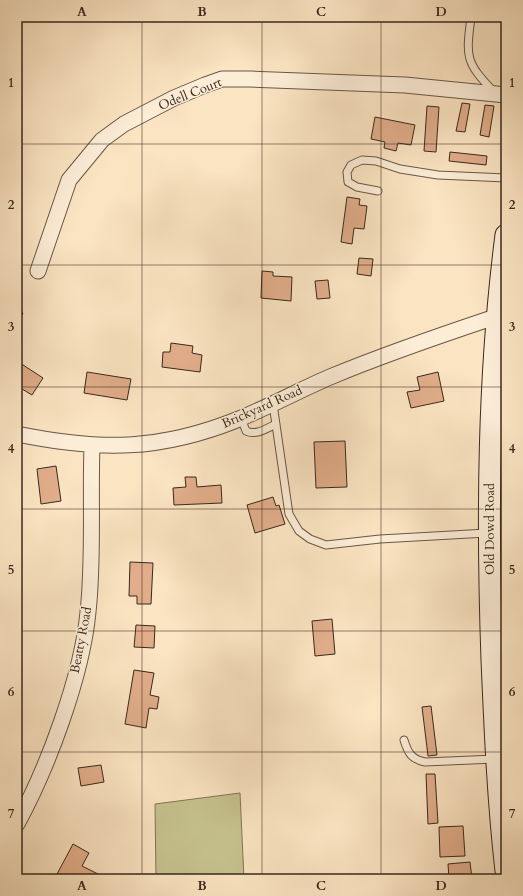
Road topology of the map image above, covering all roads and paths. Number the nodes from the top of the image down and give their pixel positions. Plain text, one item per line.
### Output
1 (471, 17) edge
2 (501, 95) edge
3 (506, 178) edge
4 (378, 191) dead end
5 (506, 234) edge
6 (38, 271) dead end
7 (501, 307) edge
8 (273, 403) junction
9 (241, 418) junction
10 (276, 424) junction
11 (17, 434) edge
12 (92, 445) junction
13 (489, 533) junction
14 (404, 740) dead end
15 (497, 759) junction
16 (17, 824) edge
17 (506, 871) edge

1 - 2 lane
2 - 6 street, Odell Court
3 - 4 lane
5 - 7 street, Old Dowd Road
7 - 8 street, Brickyard Road
7 - 13 street, Old Dowd Road
8 - 9 street, Brickyard Road
8 - 10 lane
9 - 10 lane
9 - 12 street, Brickyard Road
10 - 13 lane
11 - 12 street, Brickyard Road
12 - 16 street, Beatty Road
13 - 15 street, Old Dowd Road
14 - 15 lane
15 - 17 street, Old Dowd Road

